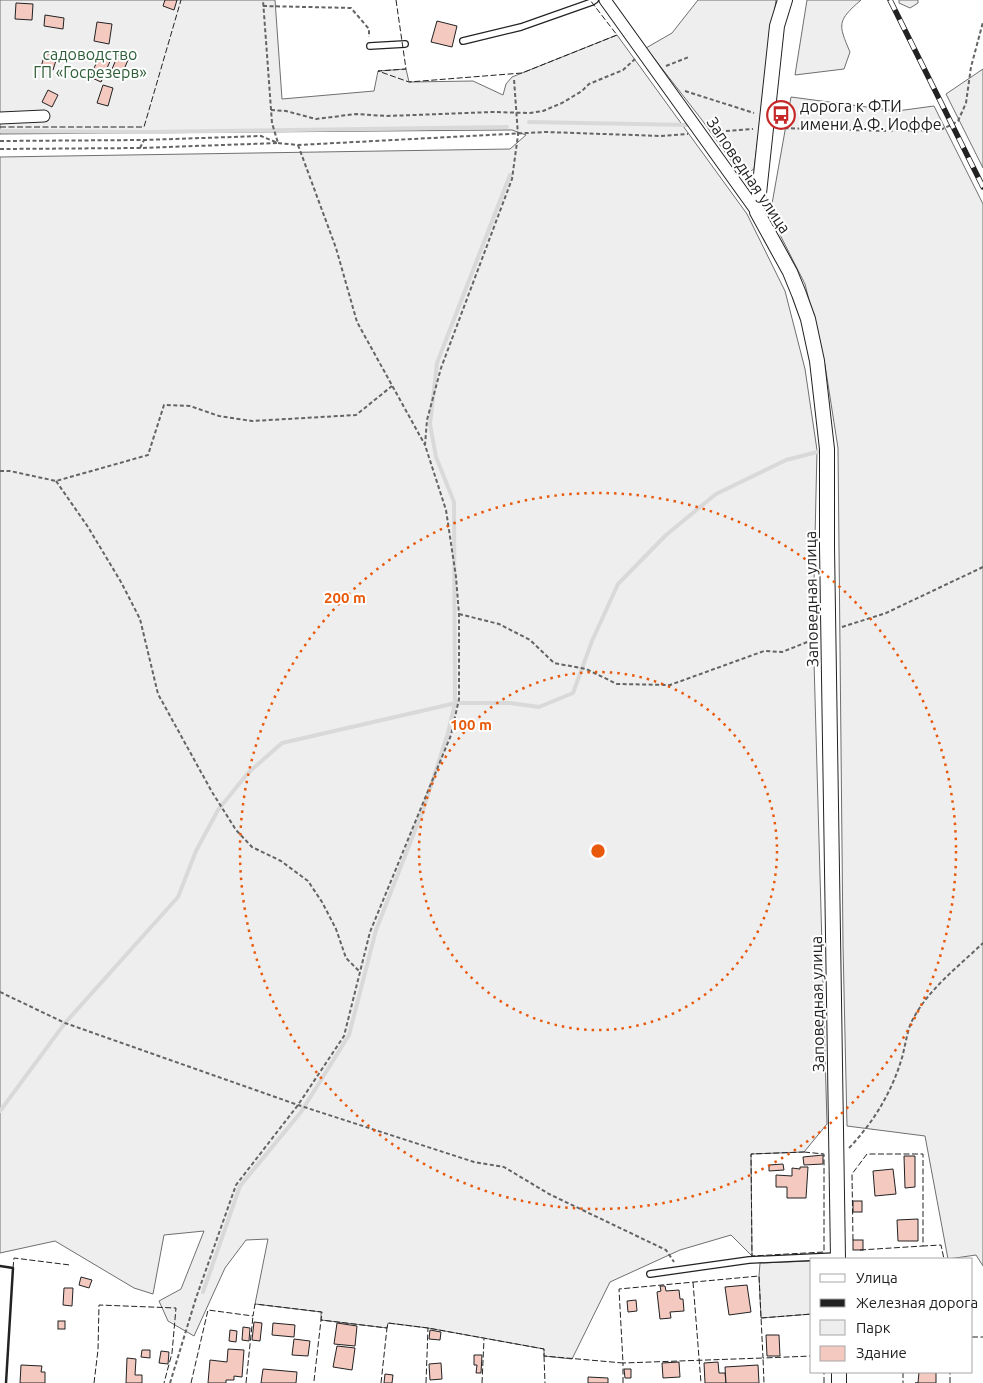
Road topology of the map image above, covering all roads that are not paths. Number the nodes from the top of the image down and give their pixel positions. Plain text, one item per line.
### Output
1 (595, 0) edge
2 (604, 0) edge
3 (786, 0) edge
4 (463, 41) dead end
5 (406, 44) dead end
6 (370, 46) road end
7 (44, 116) dead end
8 (0, 118) edge
9 (757, 212) junction
10 (838, 1258) edge
11 (810, 1259) edge
12 (650, 1274) dead end

1 - 4 lane
2 - 9 street, Заповедная улица
3 - 9 street
5 - 6 lane
7 - 8 street
9 - 10 street, Заповедная улица
11 - 12 lane

